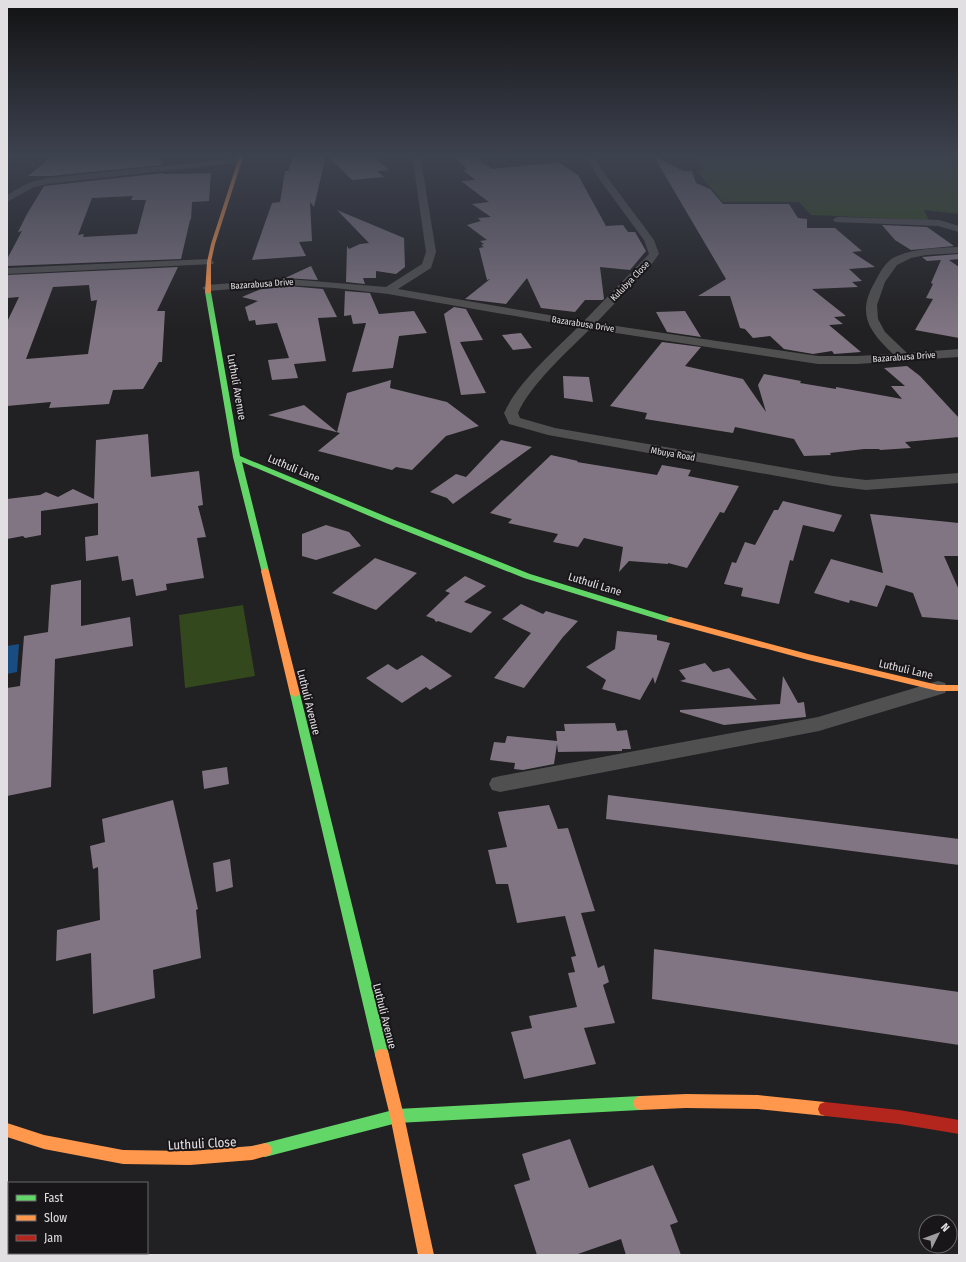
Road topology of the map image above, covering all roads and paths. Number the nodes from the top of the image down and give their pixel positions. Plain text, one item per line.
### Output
1 (224, 213) edge
2 (425, 213) edge
3 (629, 213) edge
4 (838, 220) dead end
5 (959, 229) edge
6 (959, 250) edge
7 (209, 262) junction
8 (7, 271) edge
9 (207, 288) junction
10 (388, 291) junction
11 (588, 325) junction
12 (959, 353) edge
13 (904, 357) junction
14 (237, 457) junction
15 (959, 478) edge
16 (949, 688) edge
17 (500, 784) dead end
18 (397, 1116) junction
19 (959, 1127) edge
20 (7, 1130) edge
21 (426, 1255) edge

1 - 7 street, Luthuli Avenue
2 - 10 street
3 - 11 street, Kulubya Close
4 - 5 street
6 - 13 street
7 - 8 street
7 - 9 street, Luthuli Avenue
9 - 10 street, Bazarabusa Drive
9 - 14 street, Luthuli Avenue
10 - 11 street, Bazarabusa Drive
11 - 13 street, Bazarabusa Drive
11 - 15 street, Mbuya Road
12 - 13 street, Bazarabusa Drive
14 - 16 street, Luthuli Lane
14 - 18 street, Luthuli Avenue
16 - 17 street
18 - 19 street, Luthuli Close
18 - 20 street, Luthuli Close
18 - 21 street, Luthuli Avenue

